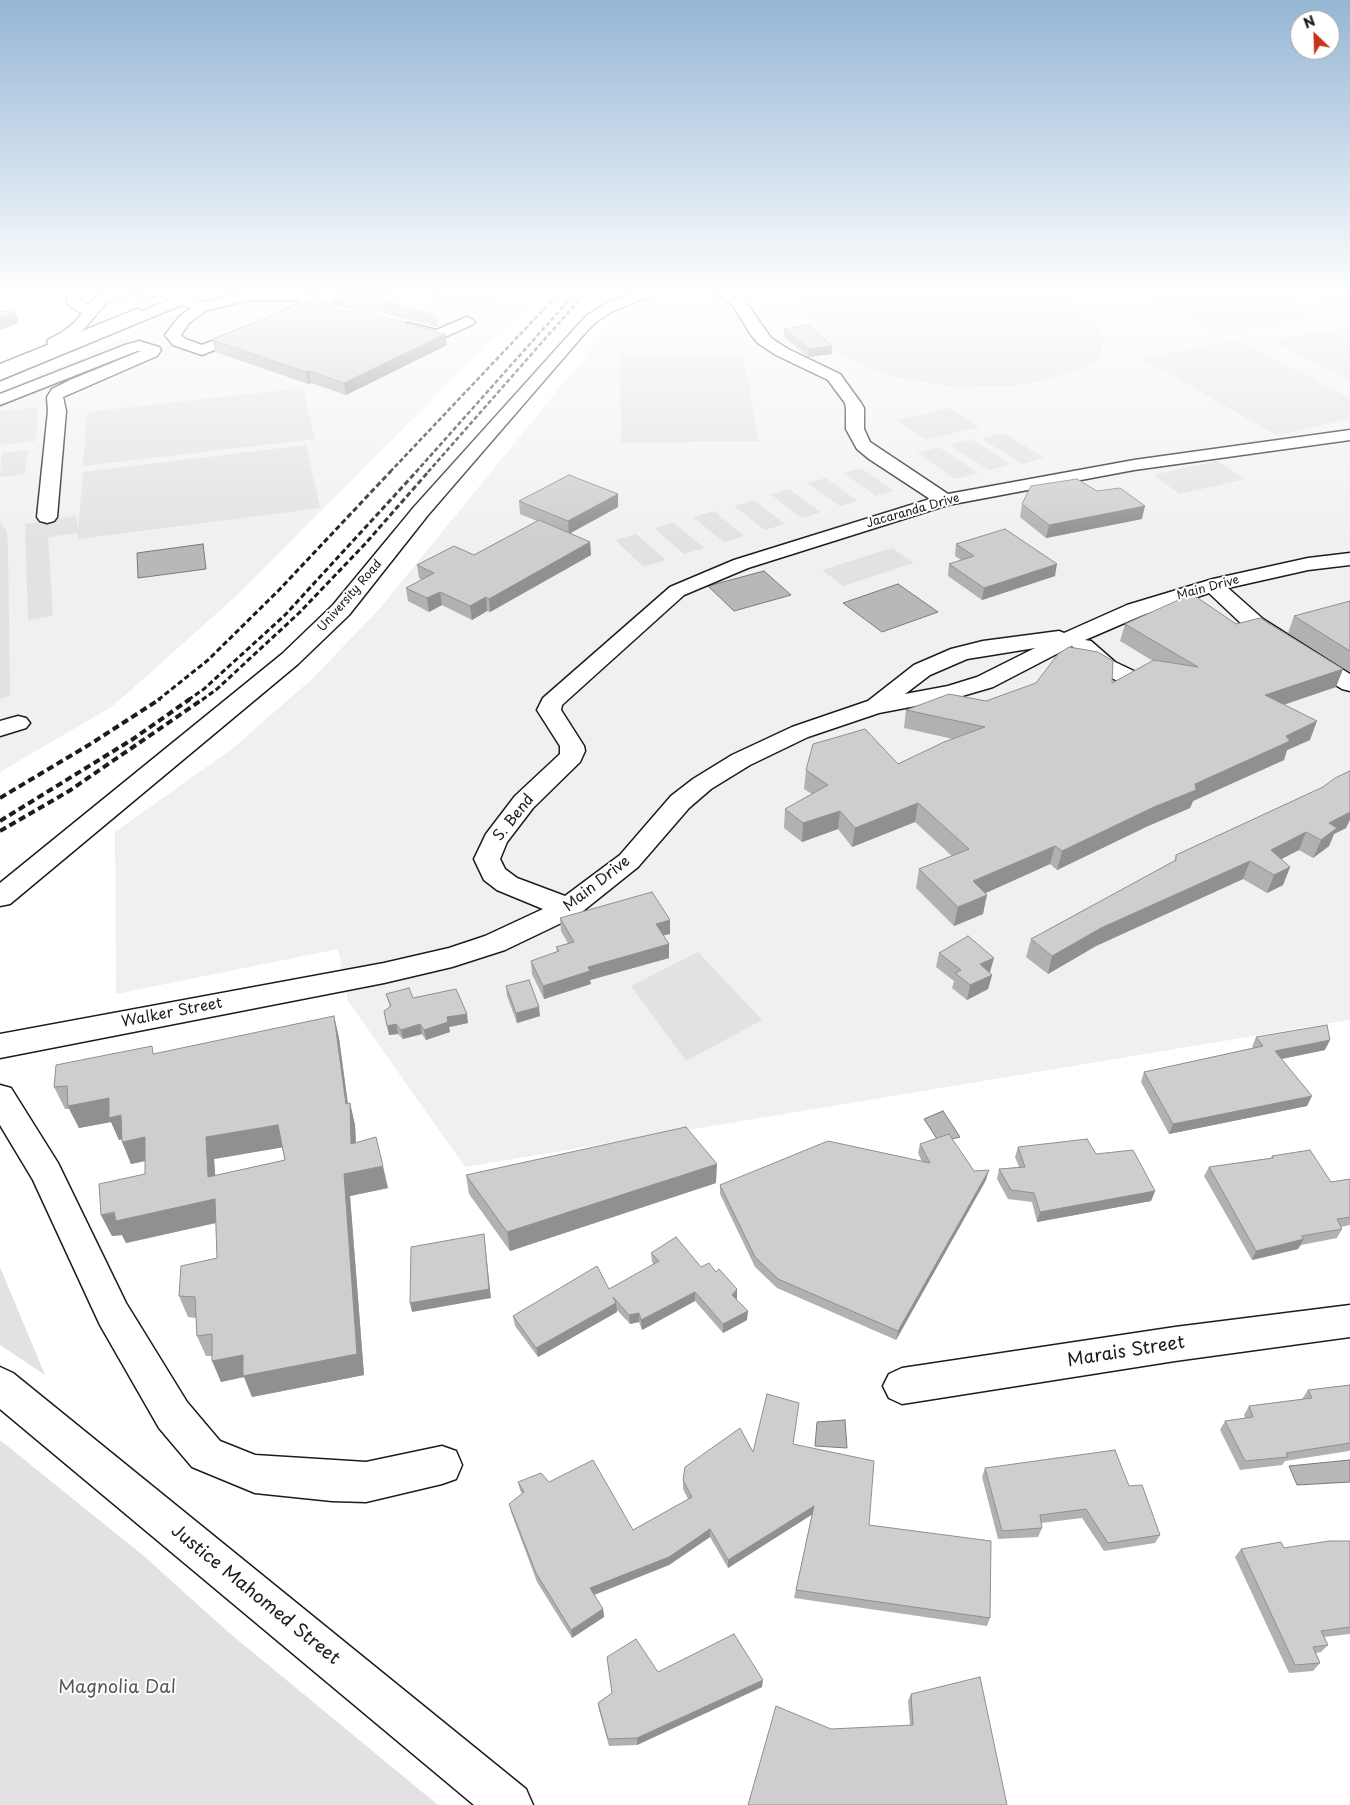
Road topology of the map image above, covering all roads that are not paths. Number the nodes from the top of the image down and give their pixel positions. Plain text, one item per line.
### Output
1 (75, 375) edge
2 (85, 375) edge
3 (540, 375) edge
4 (830, 375) edge
5 (58, 393) junction
6 (5, 398) edge
7 (1350, 435) edge
8 (945, 500) junction
9 (47, 517) dead end
10 (1350, 559) edge
11 (1213, 585) junction
12 (1072, 637) junction
13 (1130, 678) edge
14 (1350, 684) edge
15 (874, 707) junction
16 (559, 727) joint
17 (0, 897) edge
18 (568, 908) junction
19 (344, 981) joint
20 (0, 1046) edge
21 (0, 1097) edge
22 (1350, 1322) edge
23 (0, 1385) edge
24 (902, 1386) dead end
25 (442, 1465) dead end
26 (510, 1805) edge

1 - 6 street
2 - 5 street
3 - 17 street, University Road
4 - 8 street
5 - 6 street
5 - 9 street
7 - 8 street, Jacaranda Drive
8 - 16 street, Jacaranda Drive
10 - 11 street, Main Drive
11 - 12 street, Main Drive
11 - 14 street
12 - 13 street
12 - 15 street, Main Drive
12 - 15 street, Main Drive
15 - 18 street, Main Drive
16 - 18 street, S. Bend
18 - 19 street, Main Drive
19 - 20 street, Walker Street
21 - 25 street
22 - 24 street, Marais Street
23 - 26 street, Justice Mahomed Street

